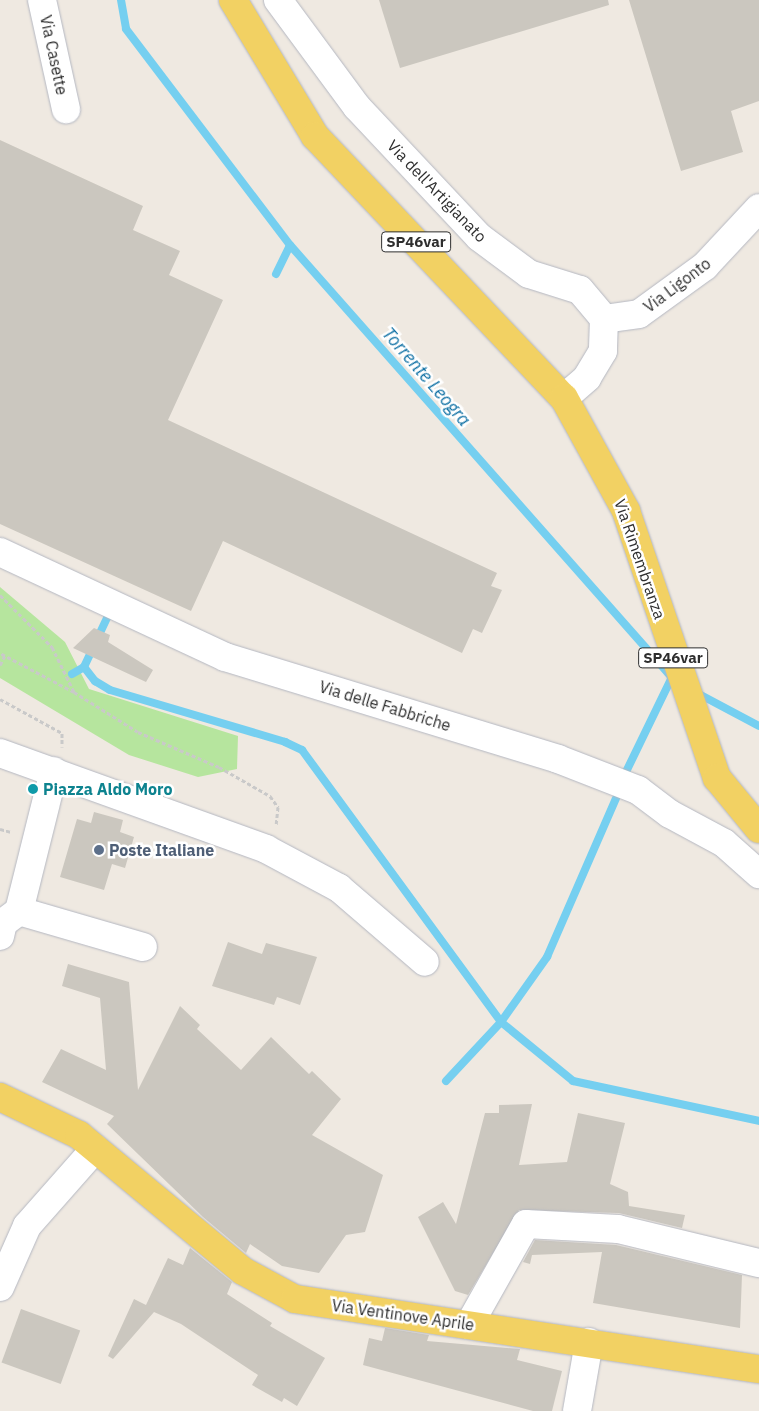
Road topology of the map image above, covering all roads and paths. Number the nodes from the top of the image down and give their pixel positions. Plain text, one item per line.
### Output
1 (42, 0) edge
2 (233, 0) edge
3 (278, 0) edge
4 (66, 109) dead end
5 (759, 208) edge
6 (604, 319) junction
7 (564, 398) junction
8 (0, 552) edge
9 (0, 595) edge
10 (0, 653) edge
11 (5, 655) junction
12 (0, 665) edge
13 (74, 692) junction
14 (0, 699) edge
15 (0, 753) edge
16 (54, 771) junction
17 (759, 829) edge
18 (266, 849) junction
19 (759, 874) edge
20 (19, 911) junction
21 (0, 936) edge
22 (143, 947) dead end
23 (425, 962) dead end
24 (0, 1096) edge
25 (95, 1149) junction
26 (759, 1263) edge
27 (0, 1286) edge
28 (469, 1325) junction
29 (589, 1342) junction
30 (759, 1369) edge
31 (577, 1411) edge

1 - 4 street, Via Casette
2 - 7 main road, SP46var
3 - 6 street, Via dell'Artigianato
5 - 6 street, Via Ligonto
6 - 7 street
7 - 17 main road, Via Rimembranza / SP46var
8 - 19 street, Via delle Fabbriche
9 - 13 path
10 - 11 path
11 - 12 path
11 - 13 path
13 - 18 path
14 - 16 path
15 - 16 street
16 - 18 street
16 - 20 street
18 - 23 street
20 - 21 street
20 - 22 street
24 - 25 main road, Via Ventinove Aprile
25 - 27 street
25 - 28 main road, Via Ventinove Aprile
26 - 28 street
28 - 29 main road, Via Ventinove Aprile
29 - 30 main road, Via Ventinove Aprile
29 - 31 street

